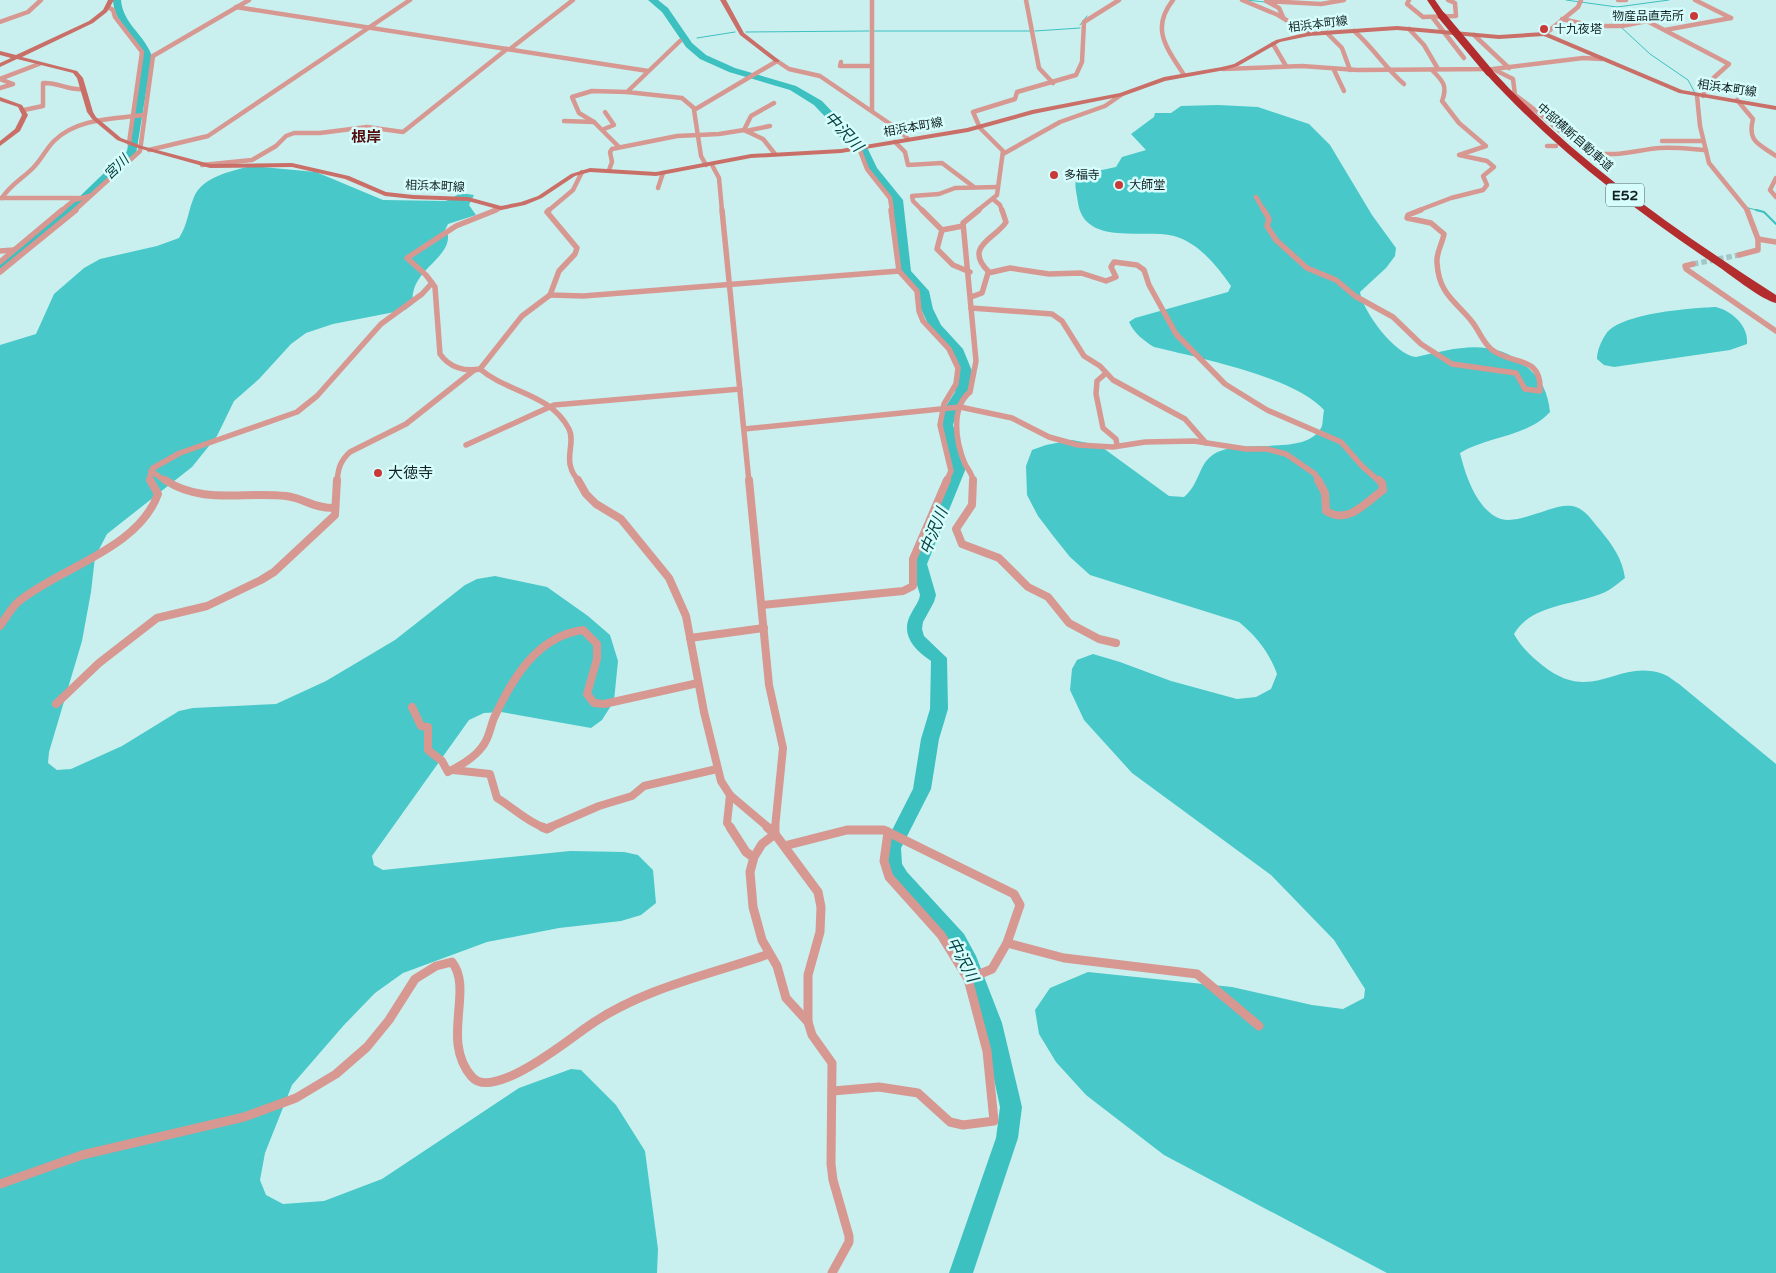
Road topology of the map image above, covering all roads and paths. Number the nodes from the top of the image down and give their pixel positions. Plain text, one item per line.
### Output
1 (41, 0) edge
2 (110, 0) edge
3 (249, 0) edge
4 (410, 0) edge
5 (573, 0) edge
6 (723, 0) edge
7 (872, 0) edge
8 (1026, 0) edge
9 (1119, 0) edge
10 (1173, 0) edge
11 (1242, 0) edge
12 (1344, 0) edge
13 (1409, 0) edge
14 (1432, 0) edge
15 (1448, 0) edge
16 (1618, 0) edge
17 (1626, 0) edge
18 (1695, 0) edge
19 (1266, 2) edge
20 (1320, 2) edge
21 (1581, 2) edge
22 (108, 7) junction
23 (236, 8) junction
24 (1283, 17) junction
25 (1433, 18) junction
26 (1562, 19) junction
27 (0, 22) edge
28 (370, 28) junction
29 (1409, 29) junction
30 (1664, 30) junction
31 (1354, 31) junction
32 (1442, 31) junction
33 (1327, 33) junction
34 (1310, 34) junction
35 (1545, 34) junction
36 (1474, 35) junction
37 (680, 41) dead end
38 (1273, 44) junction
39 (508, 49) junction
40 (0, 53) edge
41 (18, 57) junction
42 (1464, 58) dead end
43 (1602, 59) junction
44 (777, 61) junction
45 (841, 62) dead end
46 (39, 64) junction
47 (0, 65) edge
48 (871, 66) junction
49 (1286, 66) junction
50 (1509, 68) junction
51 (1224, 69) junction
52 (1438, 69) junction
53 (1334, 70) junction
54 (1350, 70) junction
55 (1388, 70) junction
56 (1432, 70) junction
57 (1491, 70) junction
58 (648, 71) junction
59 (1184, 75) junction
60 (1053, 83) junction
61 (1404, 84) dead end
62 (0, 88) edge
63 (84, 89) junction
64 (1344, 91) dead end
65 (627, 92) junction
66 (1121, 95) junction
67 (1700, 96) junction
68 (0, 99) edge
69 (1737, 100) junction
70 (774, 103) dead end
71 (1776, 108) edge
72 (695, 109) junction
73 (24, 110) junction
74 (872, 111) junction
75 (605, 112) dead end
76 (139, 115) junction
77 (96, 120) junction
78 (564, 121) dead end
79 (594, 122) junction
80 (770, 126) dead end
81 (980, 126) junction
82 (604, 129) junction
83 (745, 130) junction
84 (698, 134) junction
85 (908, 139) junction
86 (1662, 141) dead end
87 (1703, 141) junction
88 (895, 142) junction
89 (0, 144) edge
90 (135, 145) junction
91 (619, 146) junction
92 (1547, 146) dead end
93 (1556, 146) dead end
94 (862, 148) junction
95 (149, 150) junction
96 (1706, 150) junction
97 (775, 154) junction
98 (1003, 154) junction
99 (1776, 156) edge
100 (202, 164) junction
101 (709, 165) junction
102 (610, 170) junction
103 (582, 172) junction
104 (663, 173) junction
105 (1776, 178) edge
106 (998, 187) junction
107 (658, 188) dead end
108 (975, 188) junction
109 (91, 196) junction
110 (80, 197) junction
111 (1256, 197) dead end
112 (1776, 197) edge
113 (1, 198) edge
114 (993, 199) junction
115 (501, 208) junction
116 (963, 226) junction
117 (942, 230) junction
118 (1758, 239) junction
119 (1776, 242) edge
120 (22, 248) junction
121 (0, 251) edge
122 (1739, 255) tunnel mouth
123 (0, 262) edge
124 (1693, 264) dead end
125 (899, 271) junction
126 (0, 272) edge
127 (970, 272) junction
128 (989, 272) junction
129 (432, 283) junction
130 (730, 284) junction
131 (550, 294) junction
132 (971, 297) junction
133 (1776, 300) edge
134 (972, 308) junction
135 (1776, 331) edge
136 (476, 370) junction
137 (1105, 374) junction
138 (740, 389) junction
139 (551, 407) junction
140 (958, 408) junction
141 (946, 409) junction
142 (744, 429) junction
143 (1206, 443) junction
144 (466, 445) dead end
145 (1117, 446) junction
146 (151, 471) junction
147 (334, 508) junction
148 (762, 605) junction
149 (0, 626) edge
150 (764, 628) junction
151 (690, 638) junction
152 (1116, 643) dead end
153 (698, 682) junction
154 (56, 704) dead end
155 (412, 707) dead end
156 (717, 769) junction
157 (453, 770) junction
158 (730, 795) junction
159 (890, 833) junction
160 (775, 834) junction
161 (784, 846) junction
162 (753, 857) junction
163 (1007, 943) junction
164 (769, 954) junction
165 (970, 979) junction
166 (808, 1022) junction
167 (1258, 1026) dead end
168 (833, 1091) junction
169 (0, 1184) edge
170 (832, 1273) edge

1 - 27 street
2 - 22 main road
3 - 23 street
4 - 28 street
5 - 39 street
6 - 44 main road
7 - 48 street
8 - 60 street
9 - 60 street
10 - 59 street
11 - 24 street
12 - 20 street
13 - 25 street
14 - 57 highway, 中部横断自動車道 / E52, bridge
15 - 25 street
16 - 17 street
18 - 30 street
19 - 20 street
19 - 24 street
21 - 26 street
22 - 41 main road
22 - 76 street
23 - 28 street
23 - 76 street
24 - 34 street
25 - 32 street
26 - 30 street
26 - 35 street
28 - 39 street
28 - 95 street
29 - 31 main road, 相浜本町線
29 - 32 main road, 相浜本町線
29 - 52 street
30 - 67 street
31 - 33 main road, 相浜本町線
31 - 55 street
32 - 36 main road, 相浜本町線
32 - 42 street
33 - 34 main road, 相浜本町線
33 - 54 street
34 - 38 main road, 相浜本町線
35 - 36 main road, 相浜本町線
35 - 43 main road, 相浜本町線
36 - 50 street
37 - 58 street
38 - 49 street
38 - 51 main road, 相浜本町線
39 - 58 street
39 - 100 street
40 - 41 main road, 相浜本町線
41 - 46 main road, 相浜本町線
41 - 47 main road
43 - 50 street
43 - 67 main road, 相浜本町線
44 - 72 street
44 - 74 street
45 - 48 street
46 - 62 street
46 - 63 main road, 相浜本町線
48 - 74 street
49 - 51 street
49 - 53 street
50 - 57 street
51 - 59 main road, 相浜本町線
52 - 56 street
52 - 57 street
53 - 54 street
53 - 64 street
54 - 55 street
55 - 56 street
55 - 61 street
56 - 111 street
57 - 96 street
57 - 133 highway, 中部横断自動車道 / E52
58 - 65 street
59 - 66 main road, 相浜本町線
60 - 81 street
63 - 73 street
63 - 77 main road, 相浜本町線
65 - 72 street
65 - 79 street
66 - 81 main road, 相浜本町線
66 - 98 street
67 - 69 main road, 相浜本町線
67 - 87 street
68 - 73 main road
69 - 71 main road, 相浜本町線
69 - 99 street
70 - 83 street
72 - 84 street
73 - 89 main road
74 - 85 street
75 - 82 street
76 - 77 street
76 - 90 street
76 - 90 street
77 - 90 main road, 相浜本町線
77 - 113 street
78 - 79 street
79 - 82 street
80 - 83 street
81 - 85 main road, 相浜本町線
81 - 98 street
82 - 91 street
83 - 84 street
83 - 97 street
84 - 91 street
84 - 101 street
85 - 88 main road, 相浜本町線
86 - 87 street
87 - 96 street
88 - 94 main road, 相浜本町線
88 - 108 street
90 - 95 main road, 相浜本町線
90 - 109 street
91 - 102 street
92 - 93 street
94 - 97 main road, 相浜本町線
94 - 125 street
95 - 100 main road, 相浜本町線
96 - 118 street
97 - 101 main road, 相浜本町線
98 - 106 street
100 - 115 main road, 相浜本町線
101 - 104 main road, 相浜本町線
101 - 130 street
102 - 103 main road, 相浜本町線
102 - 104 main road, 相浜本町線
103 - 115 main road, 相浜本町線
103 - 131 street
104 - 107 street
105 - 112 street
106 - 108 street
106 - 114 street
108 - 117 street
109 - 110 street
109 - 120 street
110 - 113 street
110 - 120 street
114 - 116 street
114 - 128 street
115 - 129 street
116 - 117 street
116 - 127 street
117 - 127 street
118 - 119 street
118 - 122 street
120 - 121 street
120 - 123 street
120 - 126 street
124 - 135 street
125 - 130 street
125 - 141 street
127 - 132 street
128 - 132 street
128 - 143 street
129 - 136 street
129 - 146 street
130 - 131 street
130 - 138 street
131 - 136 street
132 - 134 street
134 - 137 street
134 - 140 street
136 - 139 street
136 - 147 street
137 - 143 street
137 - 145 street
138 - 139 street
138 - 142 street
139 - 144 street
139 - 151 street
140 - 141 street
140 - 145 street
140 - 152 street
141 - 142 street
141 - 148 street
142 - 148 street
143 - 145 street
146 - 147 street
146 - 149 street
147 - 154 street
148 - 150 street
150 - 151 street
150 - 160 street
151 - 153 street
153 - 156 street
153 - 157 street
155 - 157 street
156 - 157 street
156 - 158 street
158 - 160 street
158 - 162 street
159 - 161 street
159 - 163 street
159 - 165 street
160 - 161 street
160 - 162 street
161 - 166 street
162 - 164 street
163 - 165 street
163 - 167 street
164 - 166 street
164 - 169 street
165 - 168 street
166 - 168 street
168 - 170 street

